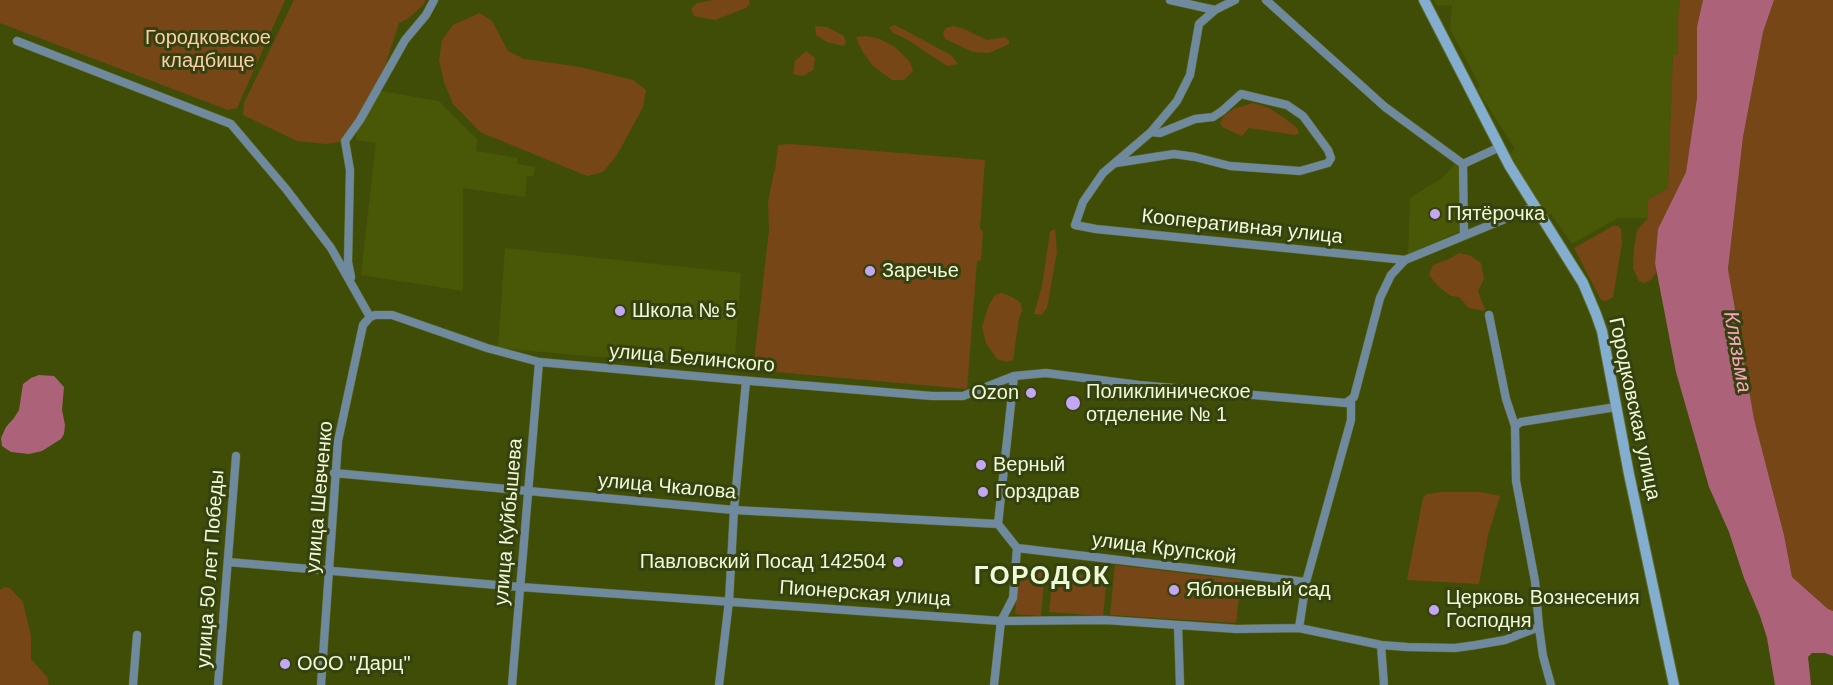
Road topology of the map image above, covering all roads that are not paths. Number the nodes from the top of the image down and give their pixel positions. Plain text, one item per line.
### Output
1 (434, 0) edge
2 (1170, 0) edge
3 (1235, 0) edge
4 (1266, 0) edge
5 (1424, 0) edge
6 (1215, 10) junction
7 (17, 41) dead end
8 (1151, 132) junction
9 (1500, 147) junction
10 (1114, 163) junction
11 (1463, 164) junction
12 (1534, 207) junction
13 (1464, 234) junction
14 (1405, 260) junction
15 (352, 281) junction
16 (1489, 315) dead end
17 (370, 317) junction
18 (539, 362) junction
19 (1014, 376) junction
20 (746, 381) junction
21 (1348, 402) junction
22 (1616, 407) junction
23 (1515, 426) junction
24 (236, 456) dead end
25 (334, 472) junction
26 (527, 490) junction
27 (734, 510) junction
28 (998, 524) junction
29 (1017, 548) junction
30 (228, 562) junction
31 (329, 572) junction
32 (1306, 582) junction
33 (520, 587) junction
34 (729, 601) junction
35 (1001, 621) junction
36 (1178, 625) junction
37 (1539, 627) junction
38 (1299, 628) junction
39 (137, 635) dead end
40 (1381, 645) junction
41 (133, 685) edge
42 (218, 685) edge
43 (321, 685) edge
44 (512, 685) edge
45 (719, 685) edge
46 (994, 685) edge
47 (1180, 685) edge
48 (1384, 685) edge
49 (1551, 685) edge
50 (1674, 685) edge

1 - 15 street
2 - 6 street
3 - 6 street
4 - 11 street
5 - 9 main road, Городковская улица
6 - 8 street
7 - 15 street
8 - 10 street
8 - 10 street
9 - 11 street
9 - 12 main road, Городковская улица
10 - 14 street, Кооперативная улица
11 - 13 street
12 - 13 street
12 - 22 main road, Городковская улица
13 - 14 street
14 - 21 street
15 - 17 street
16 - 23 street
17 - 18 street, улица Белинского
17 - 25 street, улица Шевченко
18 - 20 street, улица Белинского
18 - 26 street, улица Куйбышева
19 - 20 street, улица Белинского
19 - 21 street, улица Белинского
19 - 28 street
20 - 27 street
21 - 32 street
22 - 23 street
22 - 50 main road, Городковская улица
23 - 37 street
24 - 30 street, улица 50 лет Победы
25 - 26 street, улица Чкалова
25 - 31 street, улица Шевченко
26 - 27 street, улица Чкалова
26 - 33 street, улица Куйбышева
27 - 28 street, улица Чкалова
27 - 34 street
28 - 29 street
29 - 32 street, улица Крупской
29 - 35 street
30 - 31 street, Пионерская улица
30 - 42 street, улица 50 лет Победы
31 - 33 street, Пионерская улица
31 - 43 street, улица Шевченко
32 - 38 street
33 - 34 street, Пионерская улица
33 - 44 street, улица Куйбышева
34 - 35 street, Пионерская улица
34 - 45 street
35 - 36 street, Пионерская улица
35 - 46 street
36 - 38 street, Пионерская улица
36 - 47 street
37 - 40 street, Пионерская улица
37 - 49 street
38 - 40 street, Пионерская улица
39 - 41 street
40 - 48 street

